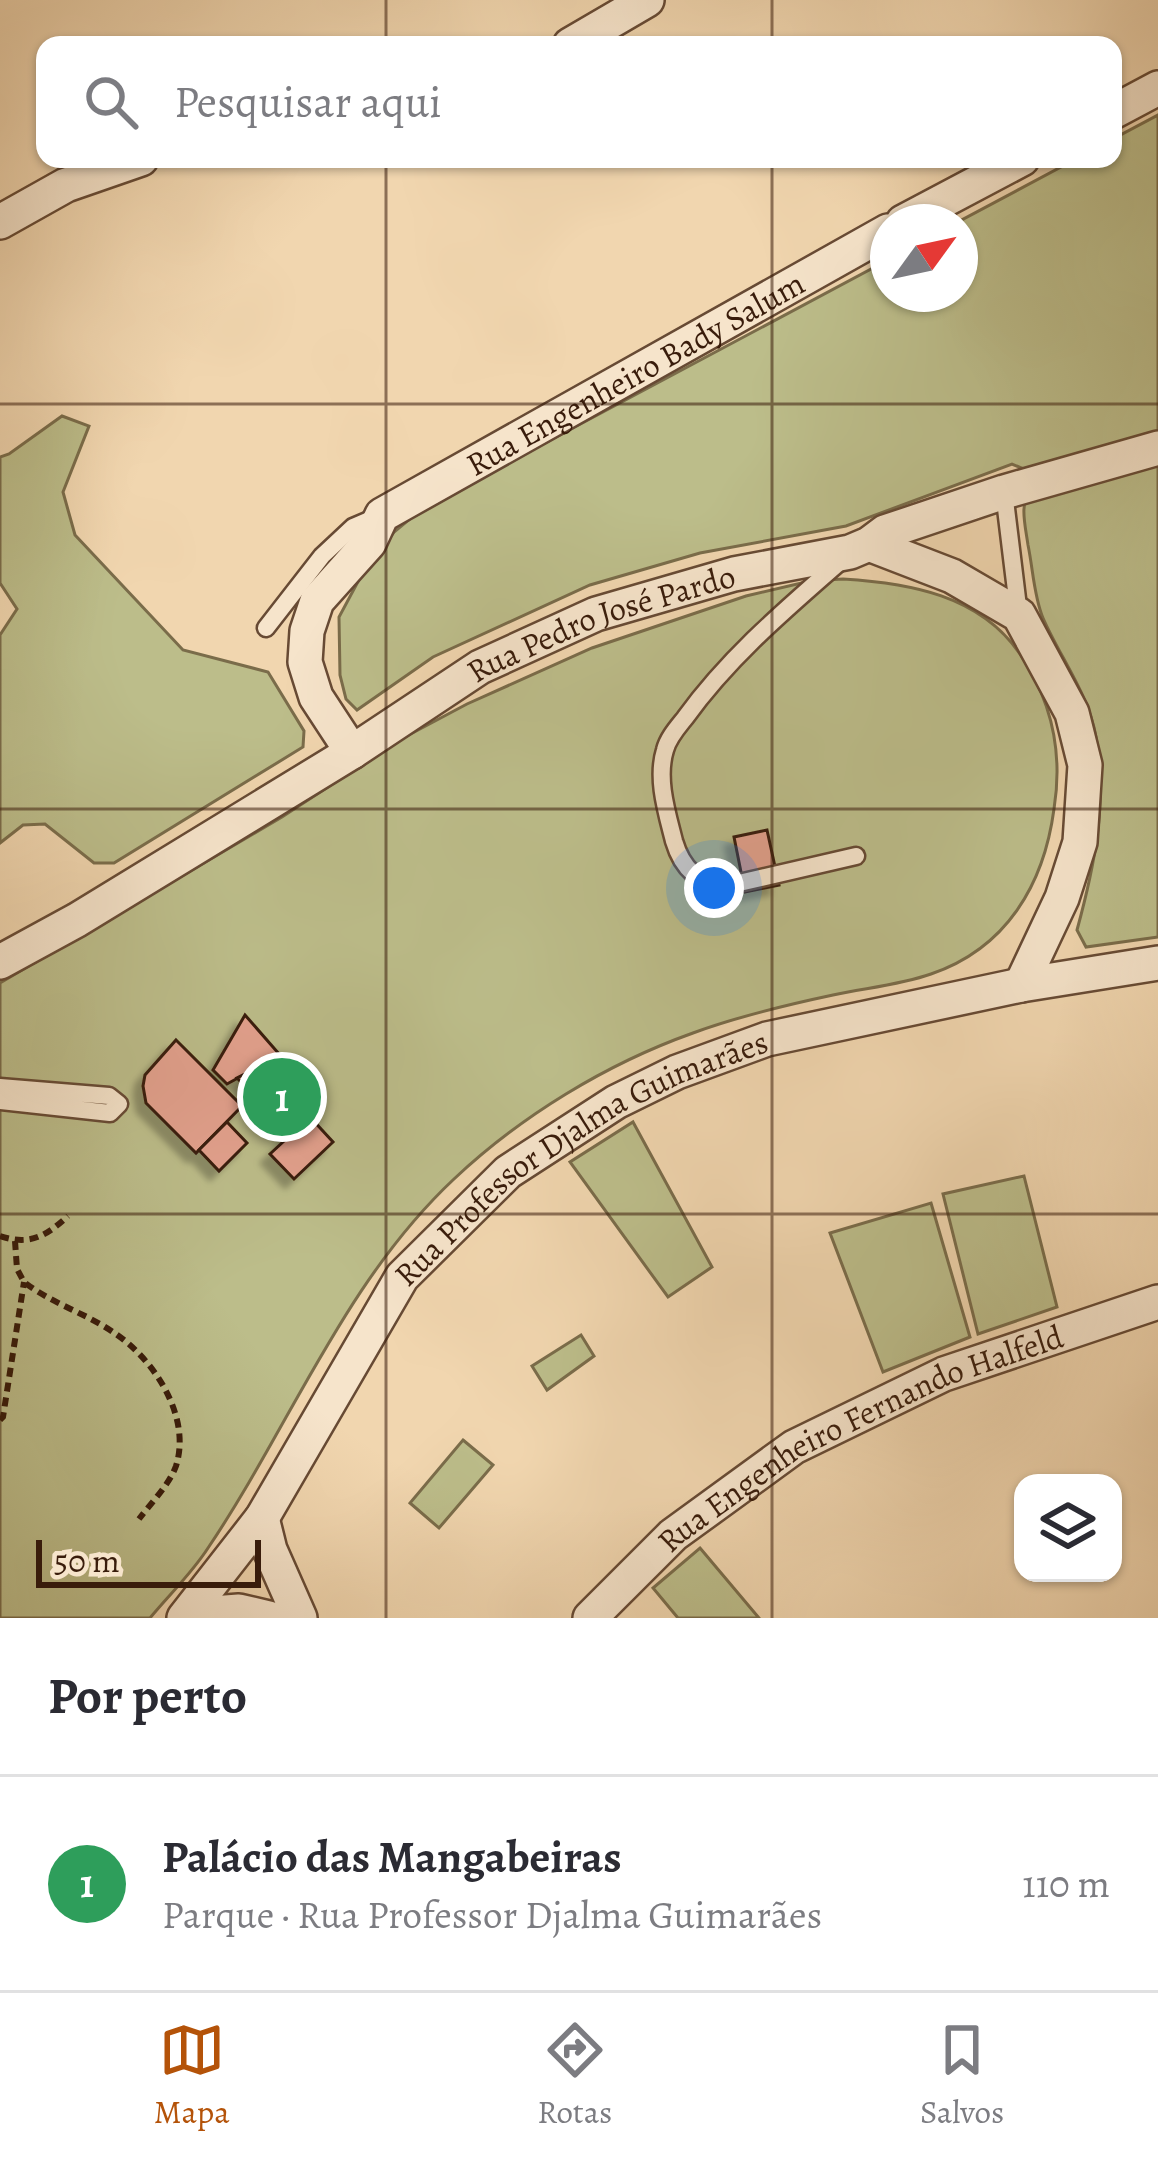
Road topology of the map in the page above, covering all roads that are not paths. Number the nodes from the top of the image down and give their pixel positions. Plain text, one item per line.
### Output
1 (646, 0) edge
2 (585, 36) edge
3 (1158, 88) edge
4 (1122, 107) edge
5 (115, 168) edge
6 (1005, 168) edge
7 (937, 204) edge
8 (0, 222) edge
9 (870, 241) edge
10 (1158, 448) edge
11 (1004, 491) junction
12 (382, 515) junction
13 (860, 548) junction
14 (1019, 615) junction
15 (266, 628) dead end
16 (352, 752) junction
17 (856, 856) dead end
18 (0, 962) edge
19 (1158, 963) edge
20 (1022, 985) junction
21 (0, 1087) edge
22 (0, 1101) edge
23 (1158, 1302) edge
24 (262, 1518) junction
25 (186, 1616) edge
26 (269, 1618) edge
27 (300, 1618) edge
28 (590, 1618) edge

1 - 2 street
3 - 4 street
5 - 8 street
6 - 7 street
9 - 12 street, Rua Engenheiro Bady Salum
10 - 11 street, Rua Pedro José Pardo
11 - 13 street, Rua Pedro José Pardo
11 - 14 lane
12 - 15 lane, Rua Engenheiro Bady Salum
12 - 16 street, Rua Engenheiro Bady Salum
13 - 14 street
13 - 16 street, Rua Pedro José Pardo
13 - 17 lane
14 - 20 street
16 - 18 street
19 - 20 street, Rua Professor Djalma Guimarães
20 - 24 street, Rua Professor Djalma Guimarães
21 - 22 lane
23 - 28 street, Rua Engenheiro Fernando Halfeld
24 - 25 street, Rua Professor Djalma Guimarães
24 - 27 street
25 - 26 street

